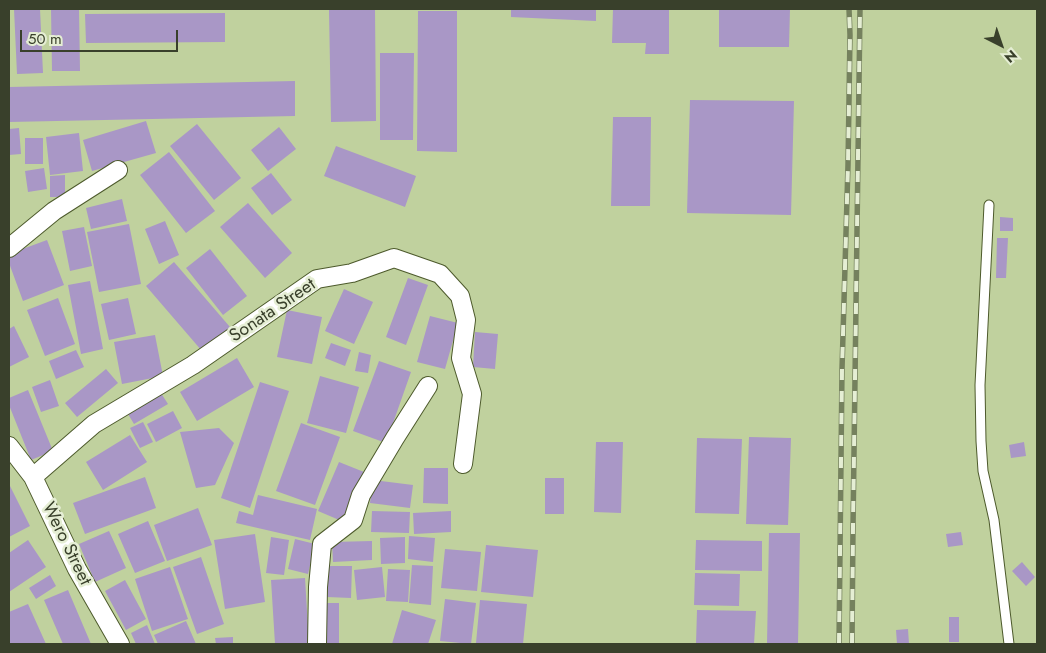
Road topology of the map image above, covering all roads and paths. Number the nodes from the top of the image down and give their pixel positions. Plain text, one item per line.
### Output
1 (118, 170) dead end
2 (989, 205) dead end
3 (9, 248) edge
4 (428, 386) dead end
5 (9, 446) edge
6 (463, 464) dead end
7 (33, 477) junction
8 (120, 644) edge
9 (317, 644) edge
10 (1009, 644) edge

1 - 3 street
2 - 10 lane
4 - 9 street
5 - 7 street, Wero Street
6 - 7 street, Sonata Street
7 - 8 street, Wero Street

